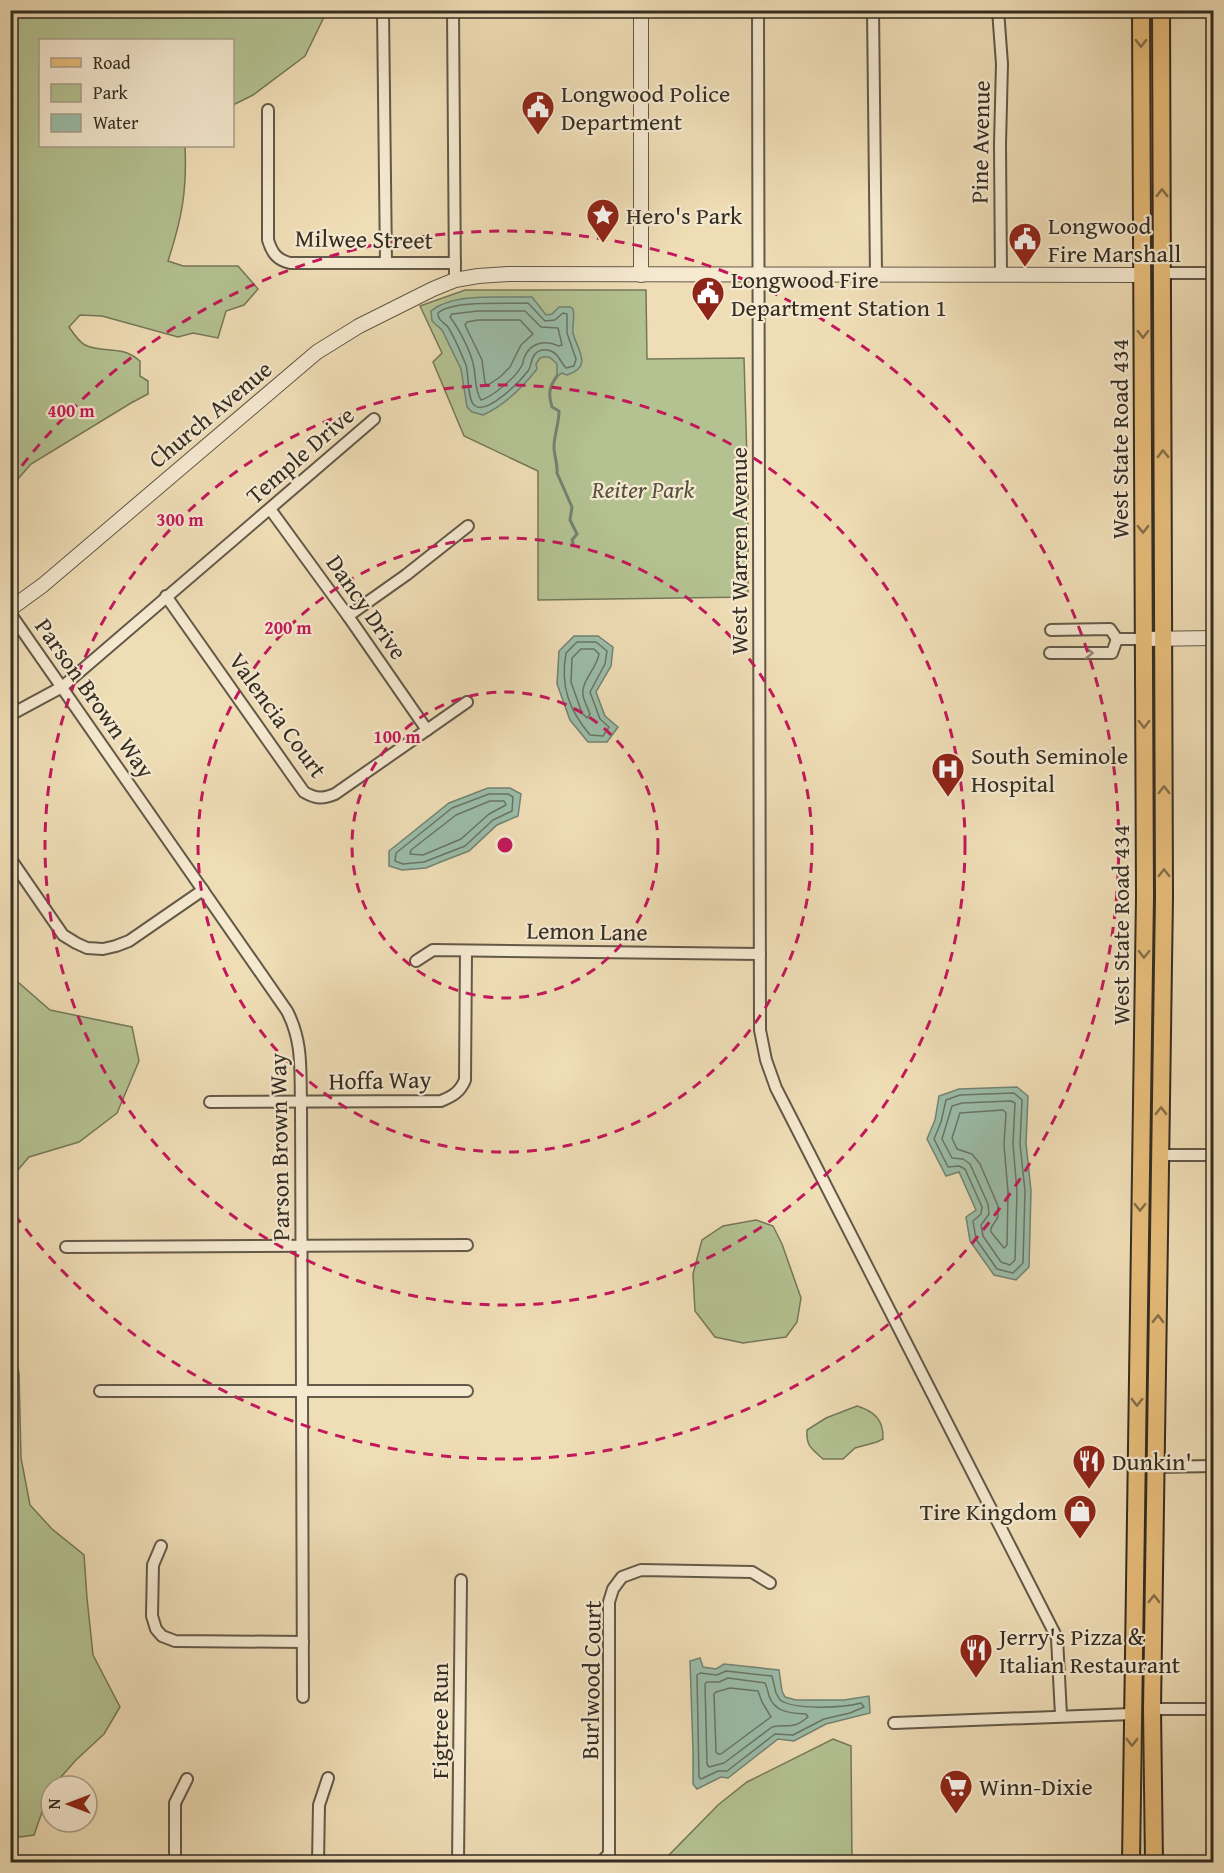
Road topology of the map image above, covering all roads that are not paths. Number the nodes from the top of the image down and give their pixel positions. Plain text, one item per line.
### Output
1 (383, 10) edge
2 (453, 10) edge
3 (641, 10) edge
4 (758, 10) edge
5 (873, 10) edge
6 (998, 10) edge
7 (1141, 10) edge
8 (1161, 10) edge
9 (268, 110) dead end
10 (1142, 239) junction
11 (386, 262) junction
12 (455, 262) junction
13 (1162, 273) junction
14 (1214, 273) edge
15 (758, 274) junction
16 (876, 274) junction
17 (641, 275) junction
18 (1001, 275) junction
19 (1142, 275) junction
20 (455, 280) junction
21 (1162, 304) junction
22 (374, 419) dead end
23 (270, 509) junction
24 (468, 526) dead end
25 (166, 596) junction
26 (10, 611) edge
27 (348, 616) junction
28 (1051, 630) dead end
29 (1164, 638) junction
30 (1214, 638) edge
31 (1117, 639) junction
32 (1144, 639) junction
33 (1050, 653) dead end
34 (62, 687) junction
35 (467, 702) dead end
36 (10, 715) edge
37 (427, 730) junction
38 (10, 858) edge
39 (203, 890) junction
40 (466, 951) junction
41 (760, 954) junction
42 (416, 961) dead end
43 (210, 1102) dead end
44 (301, 1102) junction
45 (1141, 1127) junction
46 (1160, 1155) junction
47 (1214, 1155) edge
48 (1141, 1156) junction
49 (1160, 1191) junction
50 (467, 1245) dead end
51 (301, 1246) junction
52 (66, 1247) dead end
53 (302, 1390) junction
54 (100, 1391) dead end
55 (467, 1391) dead end
56 (1214, 1466) edge
57 (1156, 1467) junction
58 (161, 1546) dead end
59 (461, 1580) dead end
60 (770, 1582) dead end
61 (303, 1642) junction
62 (1133, 1683) junction
63 (303, 1697) dead end
64 (1152, 1709) junction
65 (1214, 1709) edge
66 (1132, 1714) junction
67 (1061, 1715) junction
68 (894, 1723) dead end
69 (1152, 1742) junction
70 (328, 1778) dead end
71 (187, 1779) dead end
72 (175, 1863) edge
73 (318, 1863) edge
74 (458, 1863) edge
75 (601, 1863) edge
76 (1131, 1863) edge
77 (1154, 1863) edge

1 - 11 street
2 - 12 street
3 - 17 street
4 - 15 street, West Warren Avenue
5 - 16 street
6 - 18 street, Pine Avenue
7 -> 10 main road, West State Road 434
13 -> 8 main road, West State Road 434
9 - 11 street, Milwee Street
10 - 13 main road
10 - 19 main road, West State Road 434
11 - 12 street, Milwee Street
12 - 20 street
13 - 14 street
13 - 21 main road, West State Road 434
15 - 16 street, Milwee Street
15 - 17 street, Milwee Street
15 - 41 street, West Warren Avenue
16 - 18 street, Milwee Street
17 - 20 street, Milwee Street
18 - 19 street, Milwee Street
19 - 21 main road
19 -> 32 main road, West State Road 434
20 - 26 street, Church Avenue
29 -> 21 main road, West State Road 434
22 - 23 street, Temple Drive
23 - 25 street, Temple Drive
23 - 27 street, Dancy Drive
24 - 27 street
25 - 34 street, Temple Drive
25 - 37 street, Valencia Court
26 - 34 street, Parson Brown Way
27 - 37 street, Dancy Drive
28 - 31 street
29 - 30 street
29 - 32 street
46 -> 29 main road, West State Road 434
31 - 32 street
33 -> 31 street
32 -> 45 main road, West State Road 434
34 - 36 street, Temple Drive
34 - 39 street, Parson Brown Way
35 - 37 street, Valencia Court
38 - 39 street
39 - 44 street, Parson Brown Way
40 - 41 street, Lemon Lane
40 - 42 street, Lemon Lane
40 - 44 street, Hoffa Way
41 - 67 street, West Warren Avenue
43 - 44 street
44 - 51 street, Parson Brown Way
45 - 46 main road
45 - 48 main road, West State Road 434
46 - 47 street
46 - 49 main road, West State Road 434
48 - 49 main road
48 -> 62 main road, West State Road 434
57 -> 49 main road, West State Road 434
50 - 51 street
51 - 52 street
51 - 53 street, Parson Brown Way
53 - 54 street
53 - 55 street
53 - 61 street, Parson Brown Way
56 - 57 street
64 -> 57 main road, West State Road 434
58 - 61 street
59 - 74 street, Figtree Run
60 - 75 street, Burlwood Court
61 - 63 street, Parson Brown Way
62 - 64 main road
62 - 66 main road, West State Road 434
64 - 65 street
64 - 69 main road, West State Road 434
66 - 67 street
66 - 69 main road
66 -> 76 main road, West State Road 434
67 - 68 street
69 - 77 main road, West State Road 434
70 - 73 street
71 - 72 street

